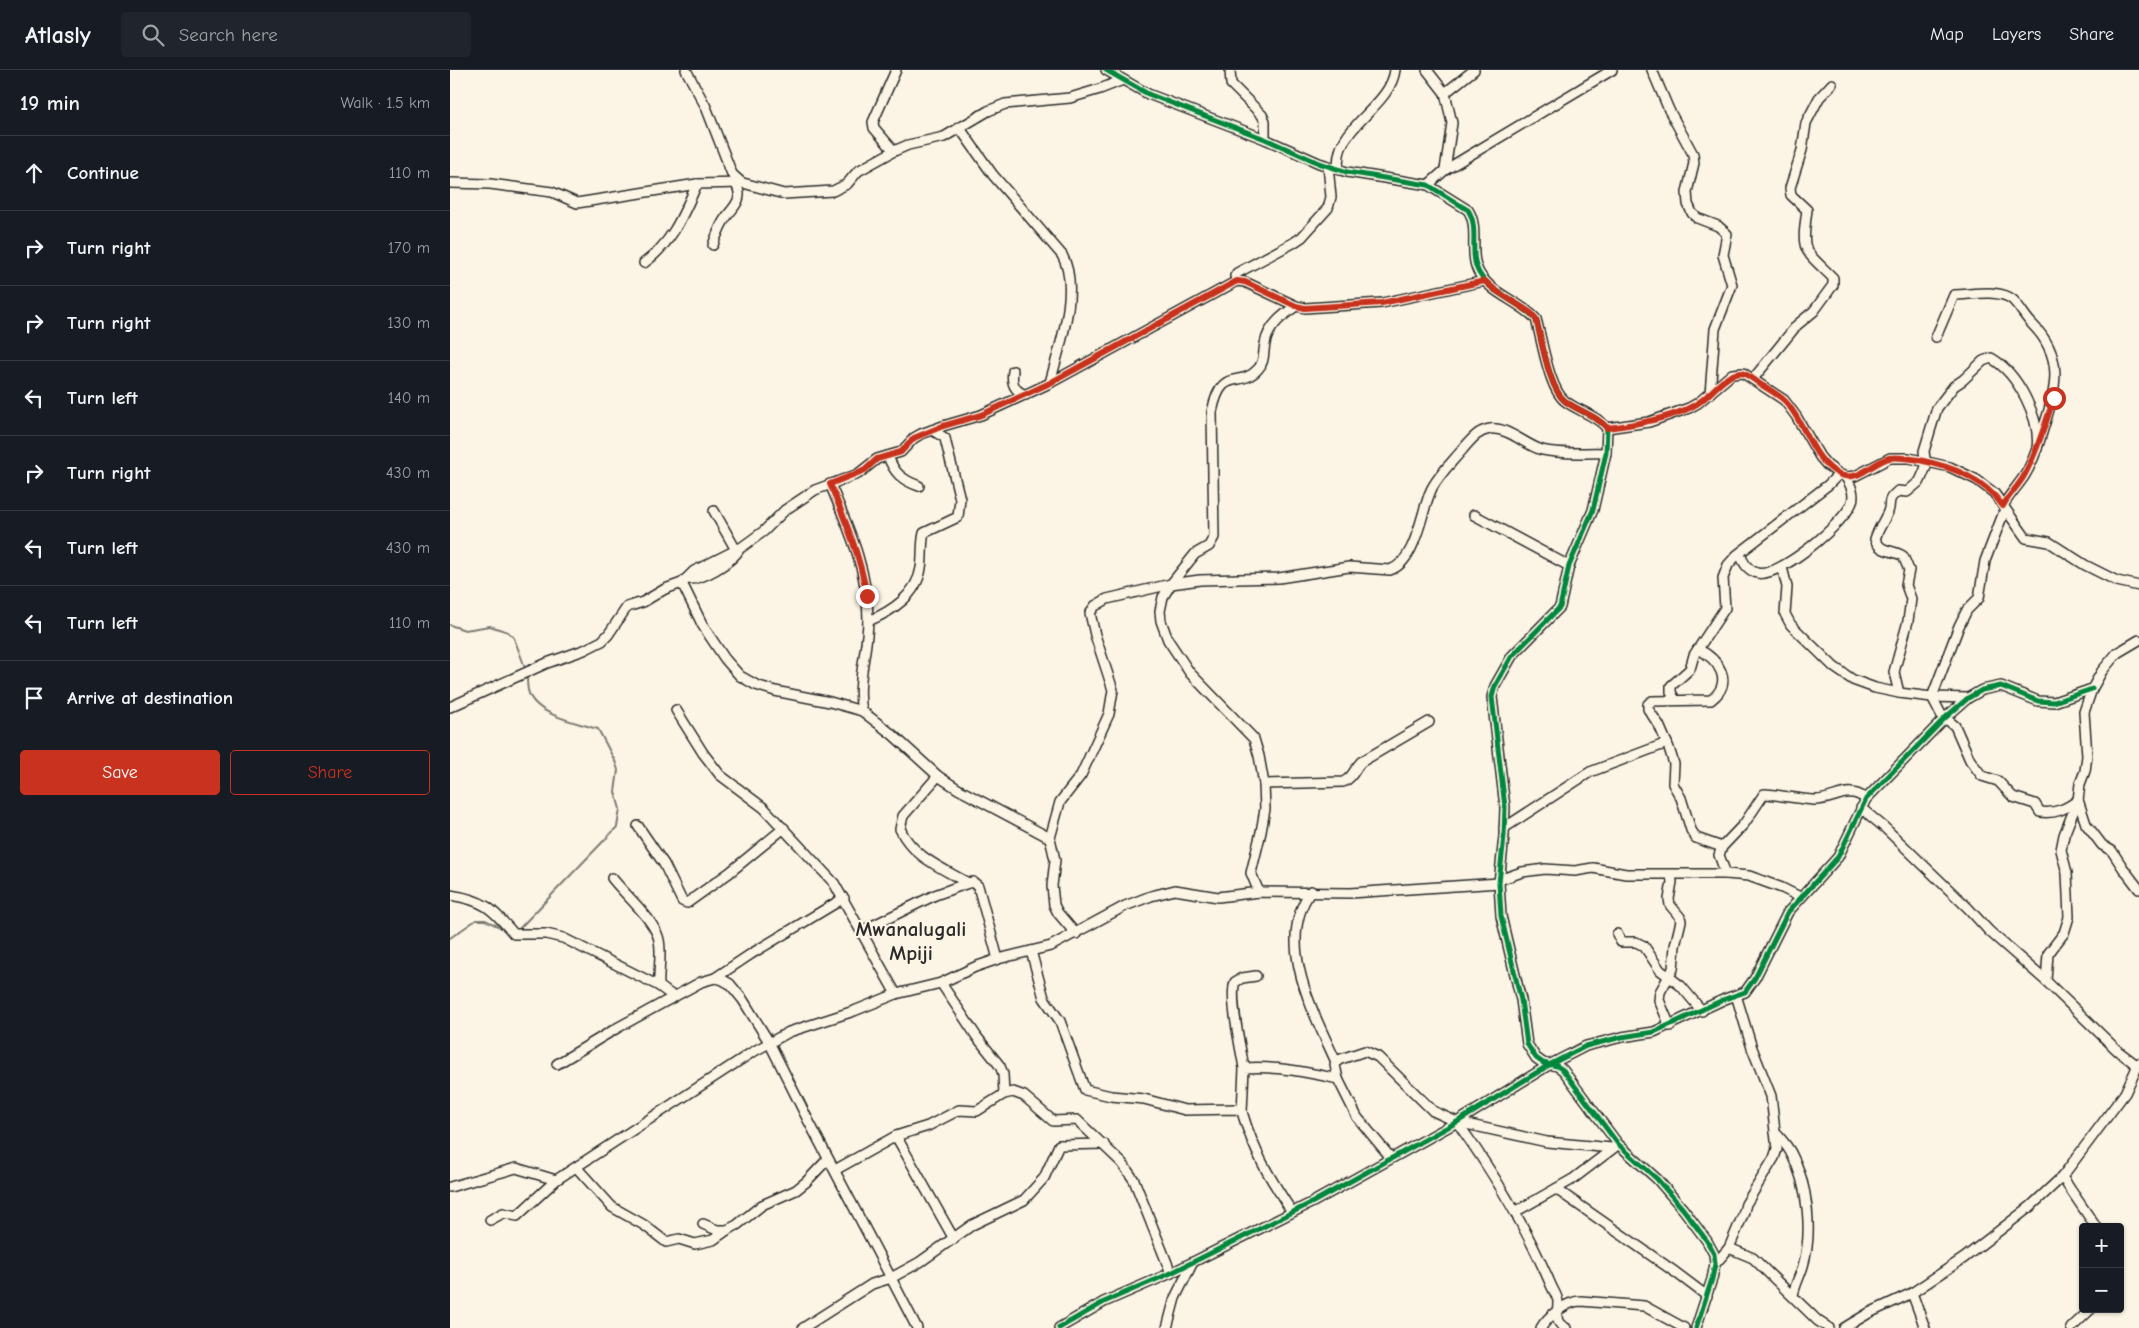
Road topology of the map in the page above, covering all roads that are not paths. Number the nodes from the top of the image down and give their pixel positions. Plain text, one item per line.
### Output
1 (686, 70) edge
2 (896, 70) edge
3 (1106, 70) edge
4 (1230, 70) edge
5 (1395, 70) edge
6 (1427, 70) edge
7 (1474, 70) edge
8 (1612, 70) edge
9 (1652, 70) edge
10 (1123, 80) junction
11 (1832, 84) dead end
12 (1445, 93) junction
13 (959, 127) junction
14 (1265, 139) junction
15 (894, 151) junction
16 (1328, 166) junction
17 (1339, 170) junction
18 (1445, 170) junction
19 (450, 183) edge
20 (739, 183) junction
21 (697, 184) junction
22 (1428, 185) junction
23 (713, 245) dead end
24 (644, 263) dead end
25 (1237, 281) junction
26 (1485, 281) junction
27 (1296, 306) junction
28 (1936, 338) dead end
29 (1013, 371) dead end
30 (1753, 379) junction
31 (1050, 383) junction
32 (1710, 394) junction
33 (1026, 395) junction
34 (1607, 428) junction
35 (932, 430) junction
36 (2037, 449) junction
37 (1606, 453) junction
38 (888, 456) junction
39 (1926, 462) junction
40 (1843, 475) junction
41 (830, 484) junction
42 (919, 486) dead end
43 (2004, 508) junction
44 (714, 511) dead end
45 (1474, 515) dead end
46 (738, 549) junction
47 (1740, 554) junction
48 (1569, 566) junction
49 (1782, 567) junction
50 (684, 581) junction
51 (1171, 584) junction
52 (2139, 586) edge
53 (868, 621) junction
54 (2139, 640) edge
55 (1698, 648) junction
56 (2092, 689) junction
57 (1899, 694) junction
58 (1932, 697) junction
59 (1968, 698) junction
60 (1674, 700) junction
61 (450, 707) edge
62 (676, 710) dead end
63 (862, 711) junction
64 (1944, 719) junction
65 (1428, 722) dead end
66 (1667, 743) junction
67 (938, 776) junction
68 (1264, 784) junction
69 (2078, 800) junction
70 (1864, 804) junction
71 (638, 826) dead end
72 (784, 828) junction
73 (1504, 828) junction
74 (1050, 838) junction
75 (1722, 847) junction
76 (1726, 874) junction
77 (1671, 875) junction
78 (612, 878) dead end
79 (968, 882) junction
80 (1499, 882) junction
81 (2139, 889) edge
82 (1311, 891) junction
83 (1259, 892) junction
84 (450, 896) edge
85 (1800, 897) junction
86 (844, 898) junction
87 (862, 931) junction
88 (1076, 934) junction
89 (1617, 934) dead end
90 (1032, 951) junction
91 (998, 959) junction
92 (1256, 976) dead end
93 (715, 978) junction
94 (1668, 978) junction
95 (2046, 982) junction
96 (941, 983) junction
97 (659, 986) junction
98 (896, 994) junction
99 (1736, 995) junction
100 (674, 997) junction
101 (1702, 1011) junction
102 (1670, 1026) junction
103 (769, 1042) junction
104 (1336, 1062) junction
105 (557, 1064) dead end
106 (1549, 1065) junction
107 (2138, 1065) edge
108 (1244, 1068) junction
109 (1338, 1079) junction
110 (1004, 1094) junction
111 (1242, 1112) junction
112 (1457, 1122) junction
113 (1774, 1131) junction
114 (896, 1136) junction
115 (1104, 1144) junction
116 (1615, 1146) junction
117 (1391, 1158) junction
118 (828, 1159) junction
119 (577, 1168) junction
120 (835, 1170) junction
121 (2062, 1177) junction
122 (556, 1180) junction
123 (450, 1187) edge
124 (1556, 1189) junction
125 (1292, 1212) junction
126 (1515, 1212) junction
127 (490, 1220) dead end
128 (2093, 1223) edge
129 (703, 1224) dead end
130 (727, 1230) junction
131 (954, 1239) junction
132 (1729, 1248) junction
133 (1194, 1262) junction
134 (1715, 1264) junction
135 (1171, 1273) junction
136 (891, 1278) junction
137 (1912, 1293) junction
138 (1793, 1295) junction
139 (1707, 1296) junction
140 (1557, 1312) junction
141 (2087, 1313) edge
142 (804, 1328) edge
143 (917, 1328) edge
144 (1058, 1328) edge
145 (1167, 1328) edge
146 (1540, 1328) edge
147 (1566, 1328) edge
148 (1684, 1328) edge
149 (1696, 1328) edge
150 (1829, 1328) edge
151 (1844, 1328) edge
152 (1925, 1328) edge
153 (2071, 1328) edge

1 - 20 street
2 - 15 street
3 - 10 street
4 - 14 street
5 - 17 street
6 - 12 street
7 - 12 street
8 - 18 street
9 - 32 street
10 - 13 street
10 - 14 street
11 - 30 street
12 - 18 street
13 - 15 street
13 - 31 street
14 - 16 street
15 - 20 street
16 - 17 street
16 - 25 street
17 - 22 street
18 - 22 street
19 - 21 street
20 - 21 street
20 - 23 street
21 - 24 street
22 - 26 street
25 - 27 street
25 - 31 street
26 - 27 street
26 - 34 street
27 - 51 street
28 - 36 street
29 - 33 street
30 - 32 street
30 - 40 street
31 - 33 street
32 - 34 street
33 - 35 street
34 - 37 street
35 - 38 street
35 - 53 street
36 - 39 street
36 - 43 street
37 - 48 street
37 - 51 street
38 - 41 street
38 - 42 street
39 - 40 street
39 - 43 street
39 - 57 street
40 - 47 street
40 - 49 street
41 - 46 street
41 - 53 street
43 - 52 street
43 - 58 street
44 - 46 street
45 - 48 street
46 - 50 street
47 - 49 street
47 - 55 street
48 - 73 street
49 - 57 street
50 - 61 street
50 - 63 street
51 - 68 street
51 - 74 street
53 - 63 street
54 - 56 street
55 - 60 street
55 - 60 street
56 - 59 street
56 - 69 street
57 - 58 street
58 - 59 street
58 - 64 street
59 - 64 street
60 - 66 street
62 - 72 street
63 - 67 street
64 - 69 street
64 - 70 street
65 - 68 street
66 - 73 street
66 - 75 street
67 - 74 street
67 - 79 street
68 - 83 street
69 - 81 street
69 - 95 street
70 - 75 street
70 - 85 street
70 - 95 street
71 - 72 street
72 - 86 street
73 - 80 street
74 - 88 street
75 - 76 street
76 - 77 street
76 - 85 street
77 - 80 street
77 - 94 street
78 - 97 street
79 - 87 street
79 - 91 street
80 - 82 street
80 - 106 street
82 - 83 street
82 - 104 street
83 - 88 street
84 - 97 street
85 - 99 street
86 - 87 street
86 - 93 street
87 - 98 street
88 - 90 street
89 - 94 street
90 - 91 street
90 - 111 street
91 - 96 street
92 - 108 street
93 - 100 street
93 - 103 street
94 - 101 street
94 - 102 street
95 - 107 street
96 - 98 street
96 - 110 street
97 - 100 street
98 - 103 street
99 - 101 street
99 - 113 street
100 - 105 street
101 - 102 street
102 - 106 street
103 - 118 street
103 - 119 street
104 - 109 street
104 - 112 street
106 - 112 street
106 - 116 street
107 - 121 street
108 - 109 street
108 - 111 street
109 - 117 street
110 - 114 street
110 - 115 street
111 - 125 street
112 - 116 street
112 - 117 street
112 - 126 street
113 - 132 street
113 - 138 street
114 - 120 street
114 - 131 street
115 - 131 street
115 - 135 street
116 - 124 street
116 - 134 street
117 - 125 street
118 - 120 street
118 - 130 street
119 - 122 street
119 - 130 street
120 - 136 street
121 - 128 street
121 - 137 street
122 - 123 street
122 - 127 street
124 - 126 street
124 - 139 street
125 - 133 street
126 - 140 street
129 - 130 street
131 - 136 street
132 - 134 street
132 - 138 street
133 - 135 street
133 - 145 street
134 - 139 street
135 - 144 street
136 - 142 street
136 - 143 street
137 - 151 street
137 - 152 street
138 - 150 street
139 - 149 street
140 - 146 street
140 - 147 street
140 - 148 street
141 - 153 street

